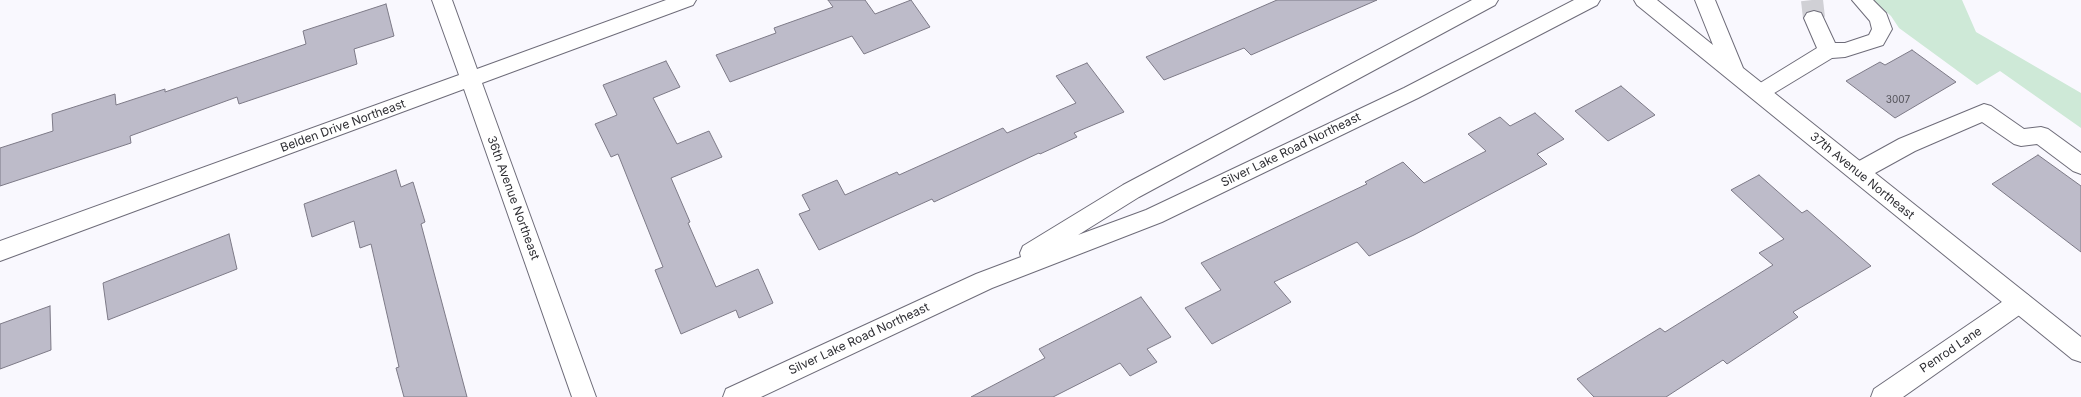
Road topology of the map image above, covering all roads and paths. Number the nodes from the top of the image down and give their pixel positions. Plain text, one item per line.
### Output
1 (442, 0) edge
2 (686, 0) edge
3 (1488, 0) edge
4 (1590, 0) edge
5 (1644, 0) edge
6 (1705, 0) edge
7 (1862, 0) edge
8 (1814, 18) tunnel mouth
9 (1828, 51) junction
10 (1735, 74) junction
11 (471, 79) junction
12 (1759, 93) junction
13 (2081, 165) edge
14 (1858, 172) junction
15 (0, 251) edge
16 (984, 281) junction
17 (2020, 302) junction
18 (2081, 351) edge
19 (584, 397) edge
20 (735, 397) edge
21 (1883, 397) edge

1 - 11 main road, 36th Avenue Northeast
2 - 11 main road, Belden Drive Northeast
3 - 16 main road, Silver Lake Road Northeast
4 - 16 main road, Silver Lake Road Northeast
5 - 10 main road, 37th Avenue Northeast
6 - 10 main road
7 - 9 main road
8 - 9 main road
9 - 12 main road
10 - 12 main road, 37th Avenue Northeast
11 - 15 main road, Belden Drive Northeast
11 - 19 main road, 36th Avenue Northeast
12 - 14 main road, 37th Avenue Northeast
13 - 14 main road
14 - 17 main road, 37th Avenue Northeast
16 - 20 main road, Silver Lake Road Northeast
17 - 18 main road, 37th Avenue Northeast
17 - 21 main road, Penrod Lane

